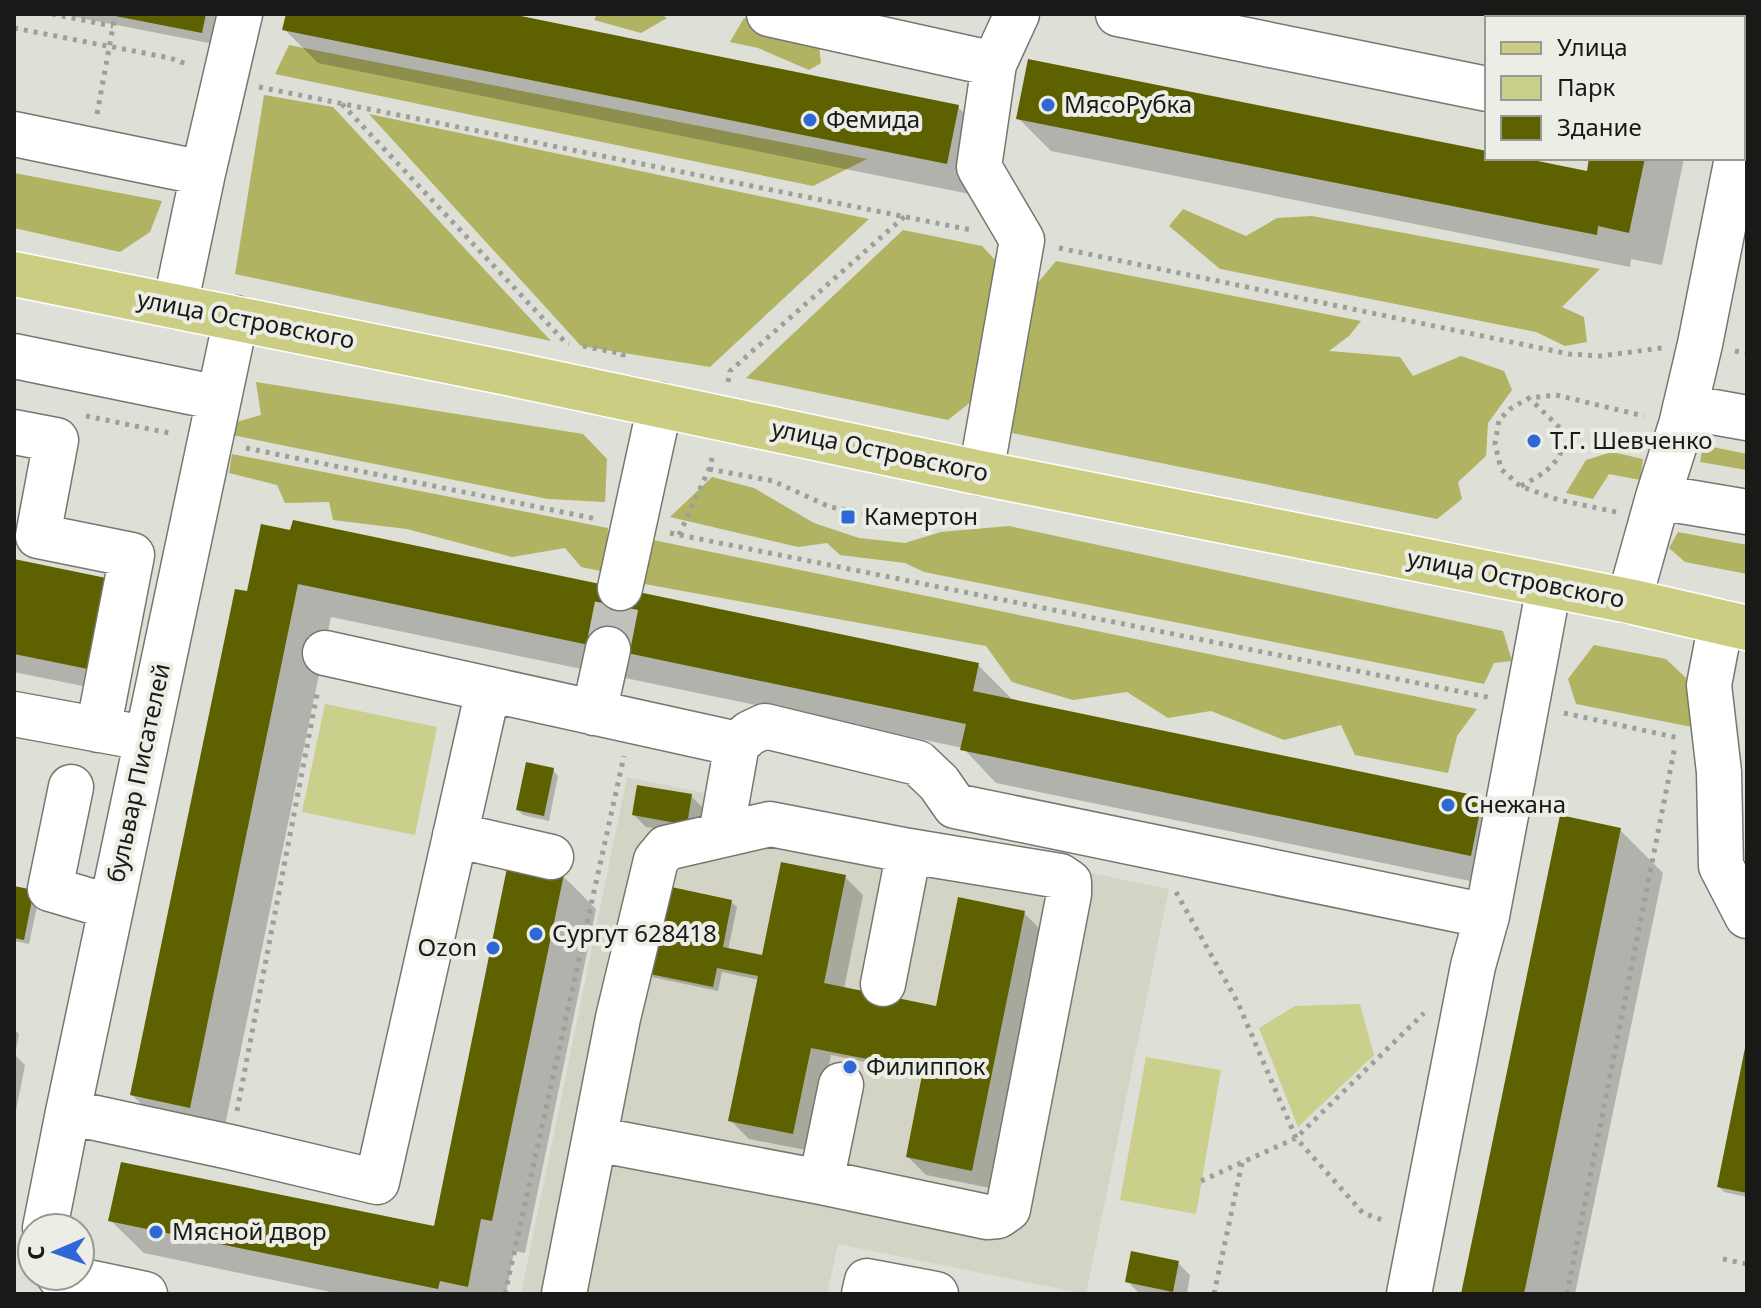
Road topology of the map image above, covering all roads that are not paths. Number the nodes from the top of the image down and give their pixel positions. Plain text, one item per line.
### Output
1 (240, 14) edge
2 (769, 14) edge
3 (1017, 14) edge
4 (1118, 14) edge
5 (994, 64) junction
6 (1485, 89) edge
7 (14, 134) edge
8 (1737, 160) edge
9 (203, 173) junction
10 (14, 274) edge
11 (175, 306) junction
12 (236, 318) junction
13 (14, 356) edge
14 (219, 398) junction
15 (640, 401) junction
16 (1683, 416) junction
17 (1747, 418) edge
18 (14, 432) edge
19 (981, 473) junction
20 (1655, 509) junction
21 (1747, 512) edge
22 (1549, 586) junction
23 (620, 588) tunnel mouth
24 (1629, 601) junction
25 (1734, 625) edge
26 (608, 649) tunnel mouth
27 (325, 653) road end
28 (488, 690) junction
29 (14, 714) edge
30 (613, 716) junction
31 (98, 730) junction
32 (147, 739) junction
33 (737, 744) junction
34 (71, 787) dead end
35 (721, 834) junction
36 (455, 835) junction
37 (909, 851) junction
38 (551, 857) dead end
39 (111, 907) junction
40 (1487, 916) junction
41 (1747, 916) edge
42 (883, 984) dead end
43 (841, 1085) dead end
44 (68, 1112) junction
45 (595, 1139) junction
46 (821, 1182) junction
47 (48, 1212) edge
48 (96, 1284) edge
49 (145, 1294) edge
50 (564, 1294) edge
51 (864, 1294) edge
52 (936, 1294) edge
53 (1409, 1294) edge

1 - 9 street
2 - 5 street
3 - 5 street
4 - 6 street
5 - 19 street
7 - 9 street
8 - 16 street
9 - 11 street
10 - 11 main road, улица Островского
11 - 12 main road, улица Островского
12 - 14 street, бульвар Писателей
12 - 15 main road, улица Островского
13 - 14 street
14 - 32 street, бульвар Писателей
15 - 19 main road, улица Островского
15 - 23 street
16 - 17 street
16 - 20 street
18 - 31 street
19 - 22 main road, улица Островского
20 - 21 street
20 - 24 street
22 - 24 main road, улица Островского
22 - 40 street
24 - 25 main road, улица Островского
25 - 41 street
26 - 30 street
27 - 28 street
28 - 30 street
28 - 36 street
29 - 31 street
30 - 33 street
31 - 32 street
32 - 39 street, бульвар Писателей
33 - 35 street
33 - 40 street
34 - 39 street
35 - 37 street
35 - 45 street
36 - 38 street
36 - 44 street
37 - 42 street
37 - 46 street
39 - 44 street, бульвар Писателей
40 - 53 street
43 - 46 street
44 - 47 street, бульвар Писателей
45 - 46 street
45 - 50 street
48 - 49 street
51 - 52 street

